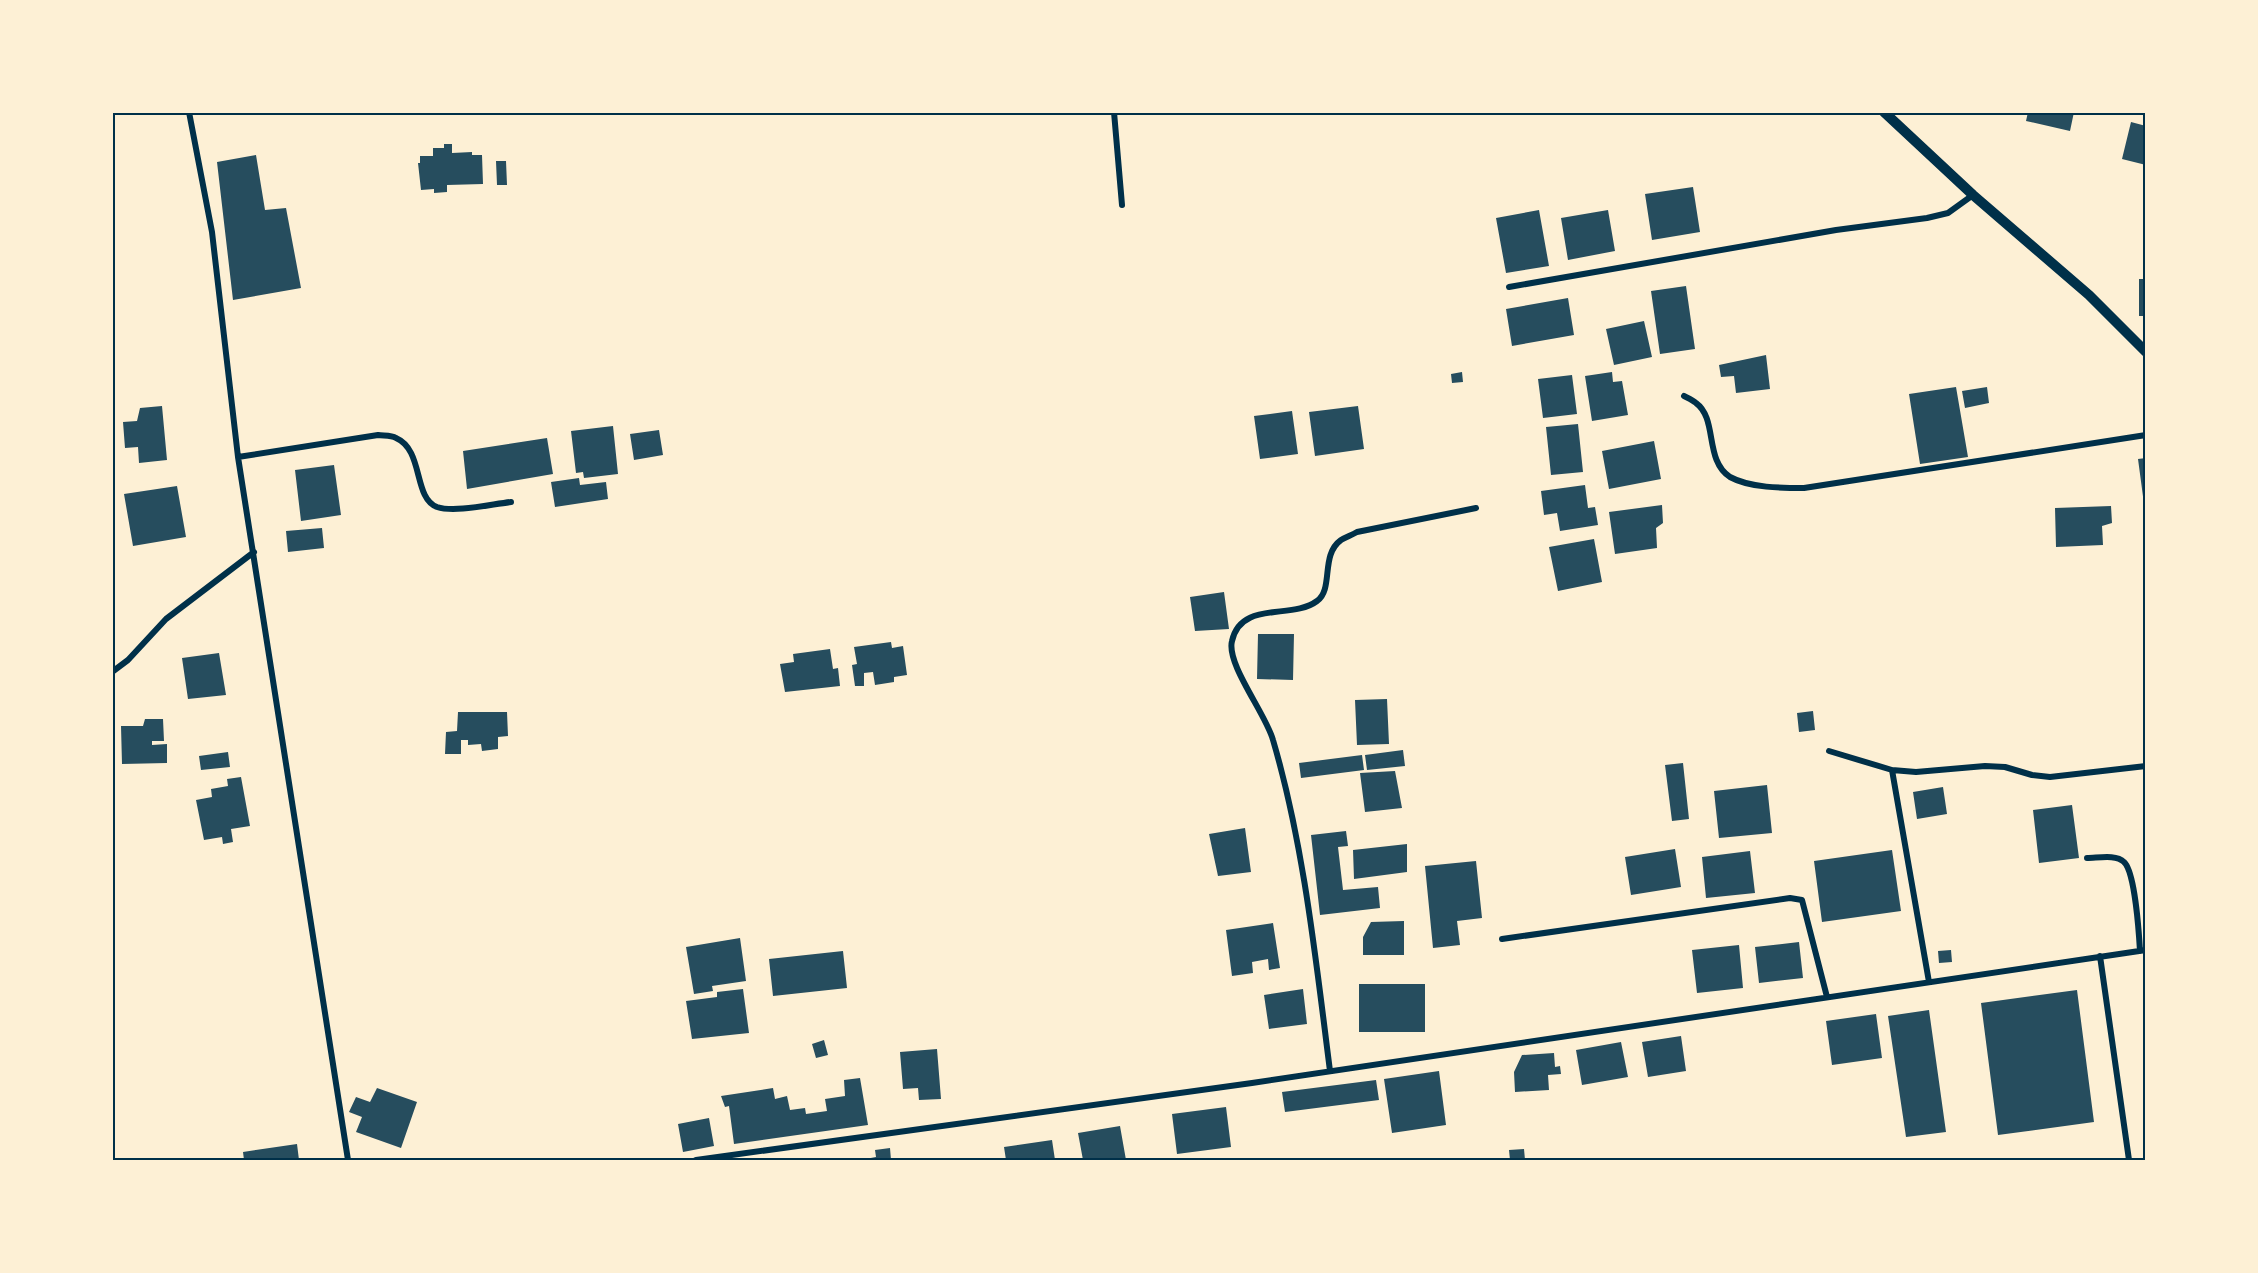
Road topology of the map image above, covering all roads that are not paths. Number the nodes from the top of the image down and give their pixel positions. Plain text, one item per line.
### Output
1 (189, 112) edge
2 (1114, 112) edge
3 (1884, 112) edge
4 (1973, 195) junction
5 (1122, 205) dead end
6 (1509, 287) dead end
7 (2145, 352) edge
8 (1684, 396) dead end
9 (2145, 435) edge
10 (238, 457) junction
11 (511, 502) dead end
12 (1476, 508) dead end
13 (254, 552) junction
14 (112, 672) edge
15 (1829, 751) dead end
16 (2145, 766) edge
17 (1892, 771) junction
18 (2087, 858) dead end
19 (1502, 939) dead end
20 (2143, 950) edge
21 (2100, 956) junction
22 (1929, 982) junction
23 (1827, 997) junction
24 (1330, 1071) junction
25 (348, 1161) edge
26 (696, 1161) edge
27 (2129, 1161) edge

1 - 10 street
2 - 5 street
3 - 4 street
4 - 6 street
4 - 7 street
8 - 9 street
10 - 11 street
10 - 13 street
12 - 24 street
13 - 14 street
13 - 25 street
15 - 17 street
16 - 17 street
17 - 22 street
18 - 20 street
19 - 23 street
20 - 21 street
21 - 22 street
21 - 27 street
22 - 23 street
23 - 24 street
24 - 26 street

